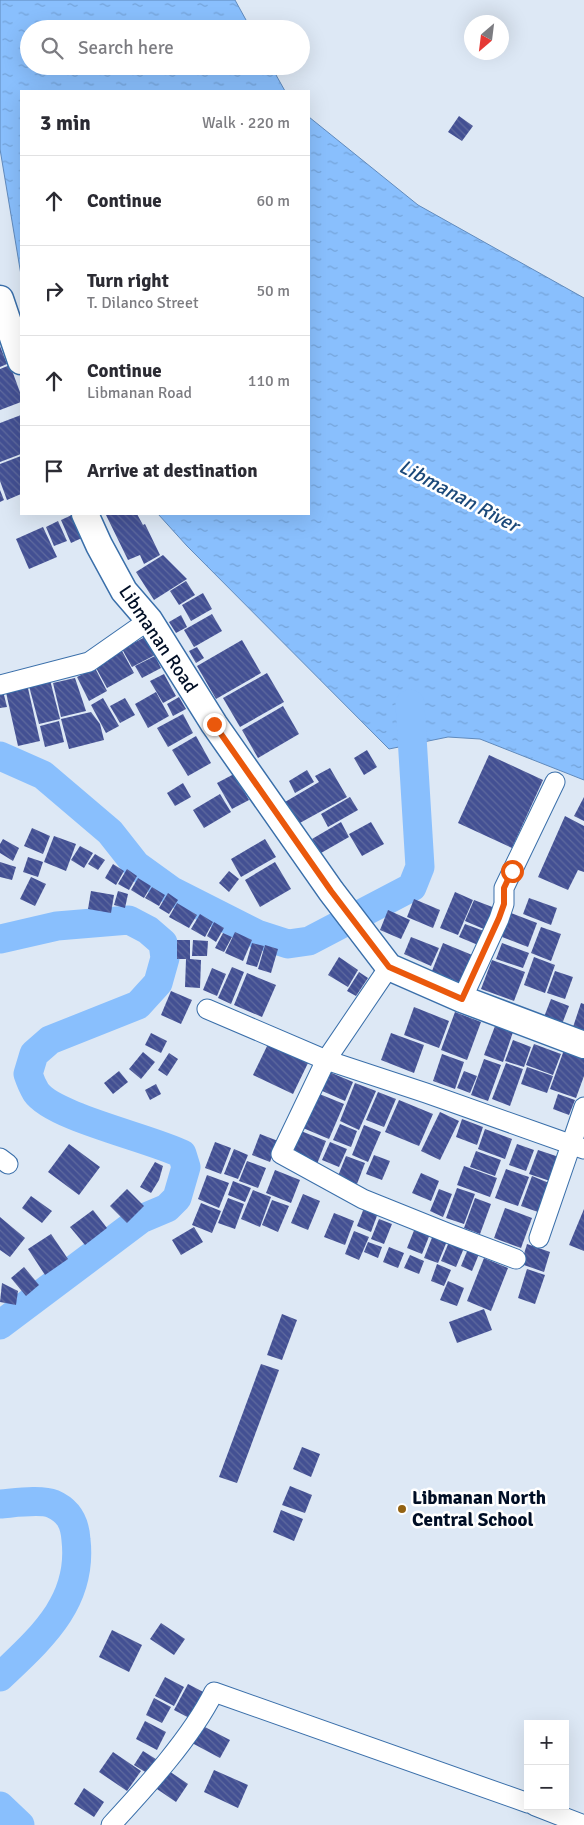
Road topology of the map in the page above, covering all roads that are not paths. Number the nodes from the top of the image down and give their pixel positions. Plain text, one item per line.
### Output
1 (0, 300) edge
2 (20, 358) edge
3 (85, 515) edge
4 (149, 620) junction
5 (0, 686) edge
6 (555, 782) dead end
7 (389, 967) junction
8 (462, 999) junction
9 (207, 1009) dead end
10 (584, 1045) edge
11 (326, 1060) junction
12 (584, 1108) edge
13 (577, 1147) edge
14 (539, 1238) dead end
15 (516, 1259) dead end
16 (524, 1802) edge
17 (545, 1810) edge
18 (111, 1825) edge
19 (584, 1825) edge

1 - 2 main road
3 - 4 main road, Libmanan Road
4 - 5 street
4 - 7 main road, Libmanan Road
6 - 8 street
7 - 8 main road
7 - 11 street
8 - 10 main road
9 - 11 street
11 - 13 street
11 - 15 street
12 - 13 street
13 - 14 street
16 - 18 street
17 - 19 street

